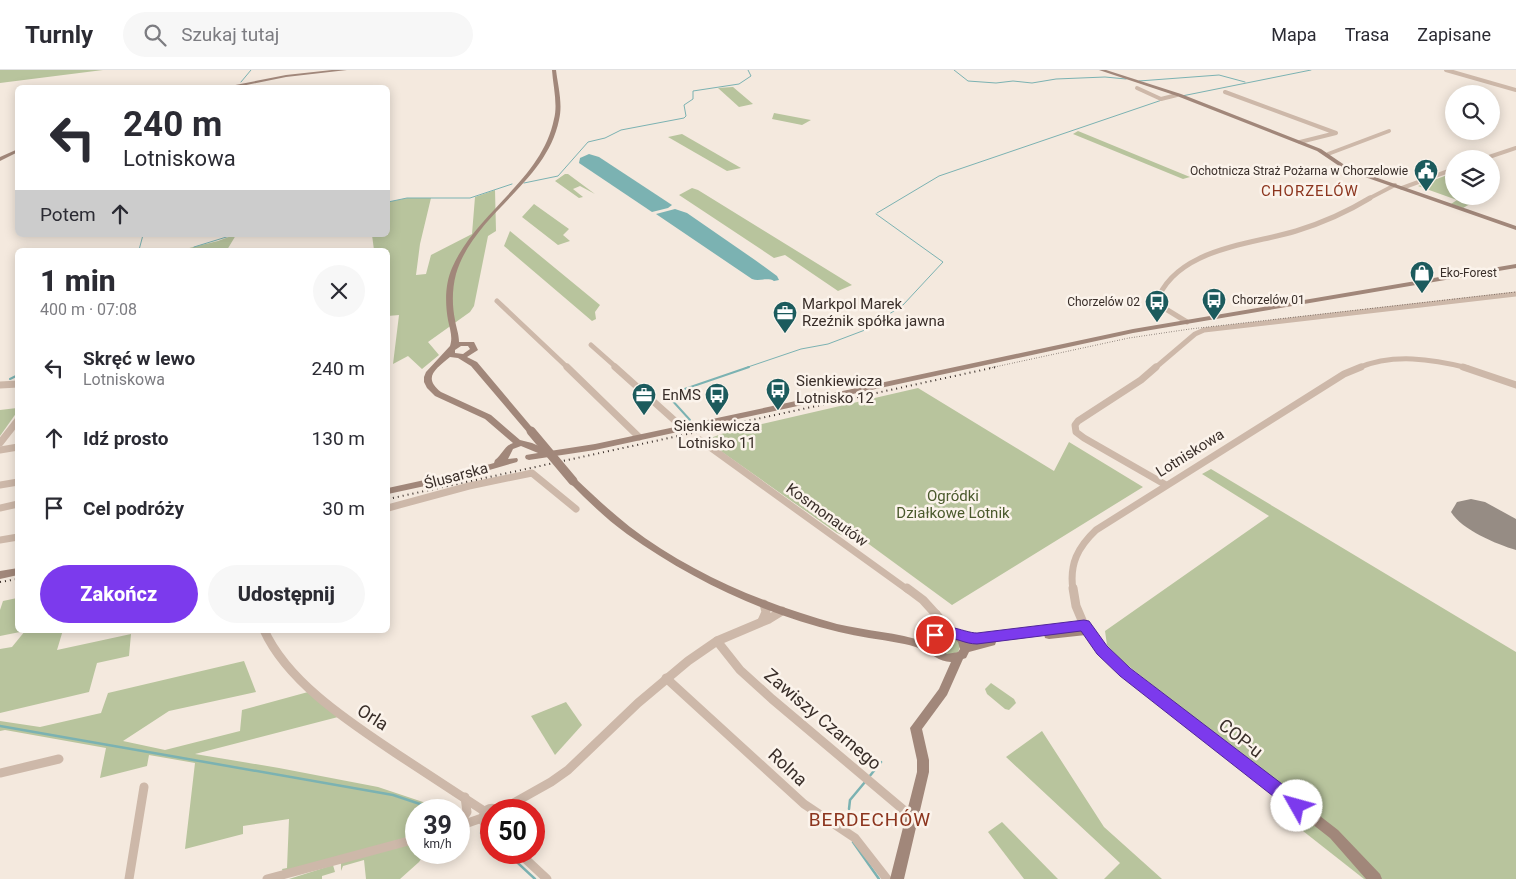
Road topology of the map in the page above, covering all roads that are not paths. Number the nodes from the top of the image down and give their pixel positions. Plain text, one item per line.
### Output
1 (345, 70) edge
2 (554, 70) edge
3 (1101, 70) edge
4 (1446, 70) edge
5 (237, 85) edge
6 (1137, 88) dead end
7 (1516, 90) edge
8 (1225, 92) dead end
9 (1177, 95) junction
10 (1389, 131) dead end
11 (1300, 142) junction
12 (1516, 148) edge
13 (15, 152) edge
14 (1500, 153) edge
15 (1328, 154) junction
16 (0, 159) edge
17 (1445, 172) edge
18 (1395, 185) junction
19 (1402, 188) junction
20 (1516, 228) edge
21 (1516, 266) edge
22 (1516, 294) edge
23 (497, 301) dead end
24 (1187, 322) junction
25 (456, 335) junction
26 (465, 344) junction
27 (591, 345) dead end
28 (455, 353) junction
29 (472, 353) junction
30 (474, 364) junction
31 (15, 384) edge
32 (0, 385) edge
33 (1516, 385) edge
34 (15, 424) edge
35 (683, 428) junction
36 (505, 431) junction
37 (639, 437) junction
38 (700, 440) dead end
39 (0, 443) edge
40 (522, 443) junction
41 (15, 448) edge
42 (0, 450) edge
43 (532, 453) junction
44 (510, 454) junction
45 (489, 467) joint
46 (15, 482) edge
47 (0, 485) edge
48 (1166, 485) junction
49 (390, 491) edge
50 (15, 505) edge
51 (390, 507) edge
52 (0, 508) edge
53 (576, 509) dead end
54 (15, 538) edge
55 (0, 540) edge
56 (15, 572) edge
57 (0, 575) edge
58 (764, 604) junction
59 (782, 611) junction
60 (936, 614) junction
61 (762, 621) junction
62 (1086, 628) junction
63 (265, 633) edge
64 (957, 635) junction
65 (935, 636) junction
66 (717, 641) junction
67 (906, 641) junction
68 (933, 650) junction
69 (962, 653) junction
70 (942, 657) junction
71 (950, 677) junction
72 (666, 678) junction
73 (59, 759) dead end
74 (0, 773) edge
75 (144, 787) dead end
76 (465, 797) joint
77 (520, 799) edge
78 (480, 811) edge
79 (912, 817) junction
80 (405, 841) edge
81 (531, 864) edge
82 (129, 879) edge
83 (267, 879) edge
84 (547, 879) edge
85 (887, 879) edge
86 (898, 879) edge
87 (1375, 879) edge

1 - 5 main road
2 - 25 main road
3 - 9 main road
4 - 7 street
6 - 9 street
8 - 11 street
9 - 11 main road
10 - 15 street
11 - 15 main road
12 - 14 street
13 - 16 main road
15 - 18 main road
17 - 19 street
18 - 19 main road
18 - 24 street
19 - 20 main road
21 - 24 main road
22 - 48 street
23 - 37 street
24 - 35 main road
25 - 26 main road
25 - 28 main road
26 - 28 main road
26 - 29 main road
27 - 35 street
28 - 29 main road
28 - 30 main road
28 - 36 main road
29 - 30 main road
30 - 58 main road, bridge
31 - 32 street
33 - 48 street, Lotniskowa
34 - 39 street
35 - 37 main road
36 - 40 main road
36 - 44 main road
37 - 43 main road
38 - 60 street, Kosmonautów
40 - 43 main road
40 - 44 main road
41 - 42 street
43 - 44 main road
44 - 45 main road
45 - 49 main road
46 - 47 street
48 - 62 street, Lotniskowa
50 - 52 street
51 - 53 street, Ślusarska
54 - 55 street
56 - 57 main road
58 - 59 main road
58 - 61 street
59 - 61 street
59 - 67 main road
60 - 64 street, Kosmonautów
60 - 65 street
61 - 66 street
62 - 64 main road
62 - 69 main road
62 - 87 main road, COP-u
63 - 76 street, Orla
64 - 65 main road
64 - 69 main road
65 - 67 main road
65 - 68 main road
66 - 72 street
66 - 79 street, Zawiszy Czarnego
67 - 68 main road
68 - 70 main road
69 - 70 main road
69 - 71 main road
70 - 71 main road
71 - 79 main road
72 - 77 street
72 - 85 street, Rolna
73 - 74 street
75 - 82 street
76 - 78 street, Orla
79 - 86 main road
80 - 83 street
81 - 84 street

